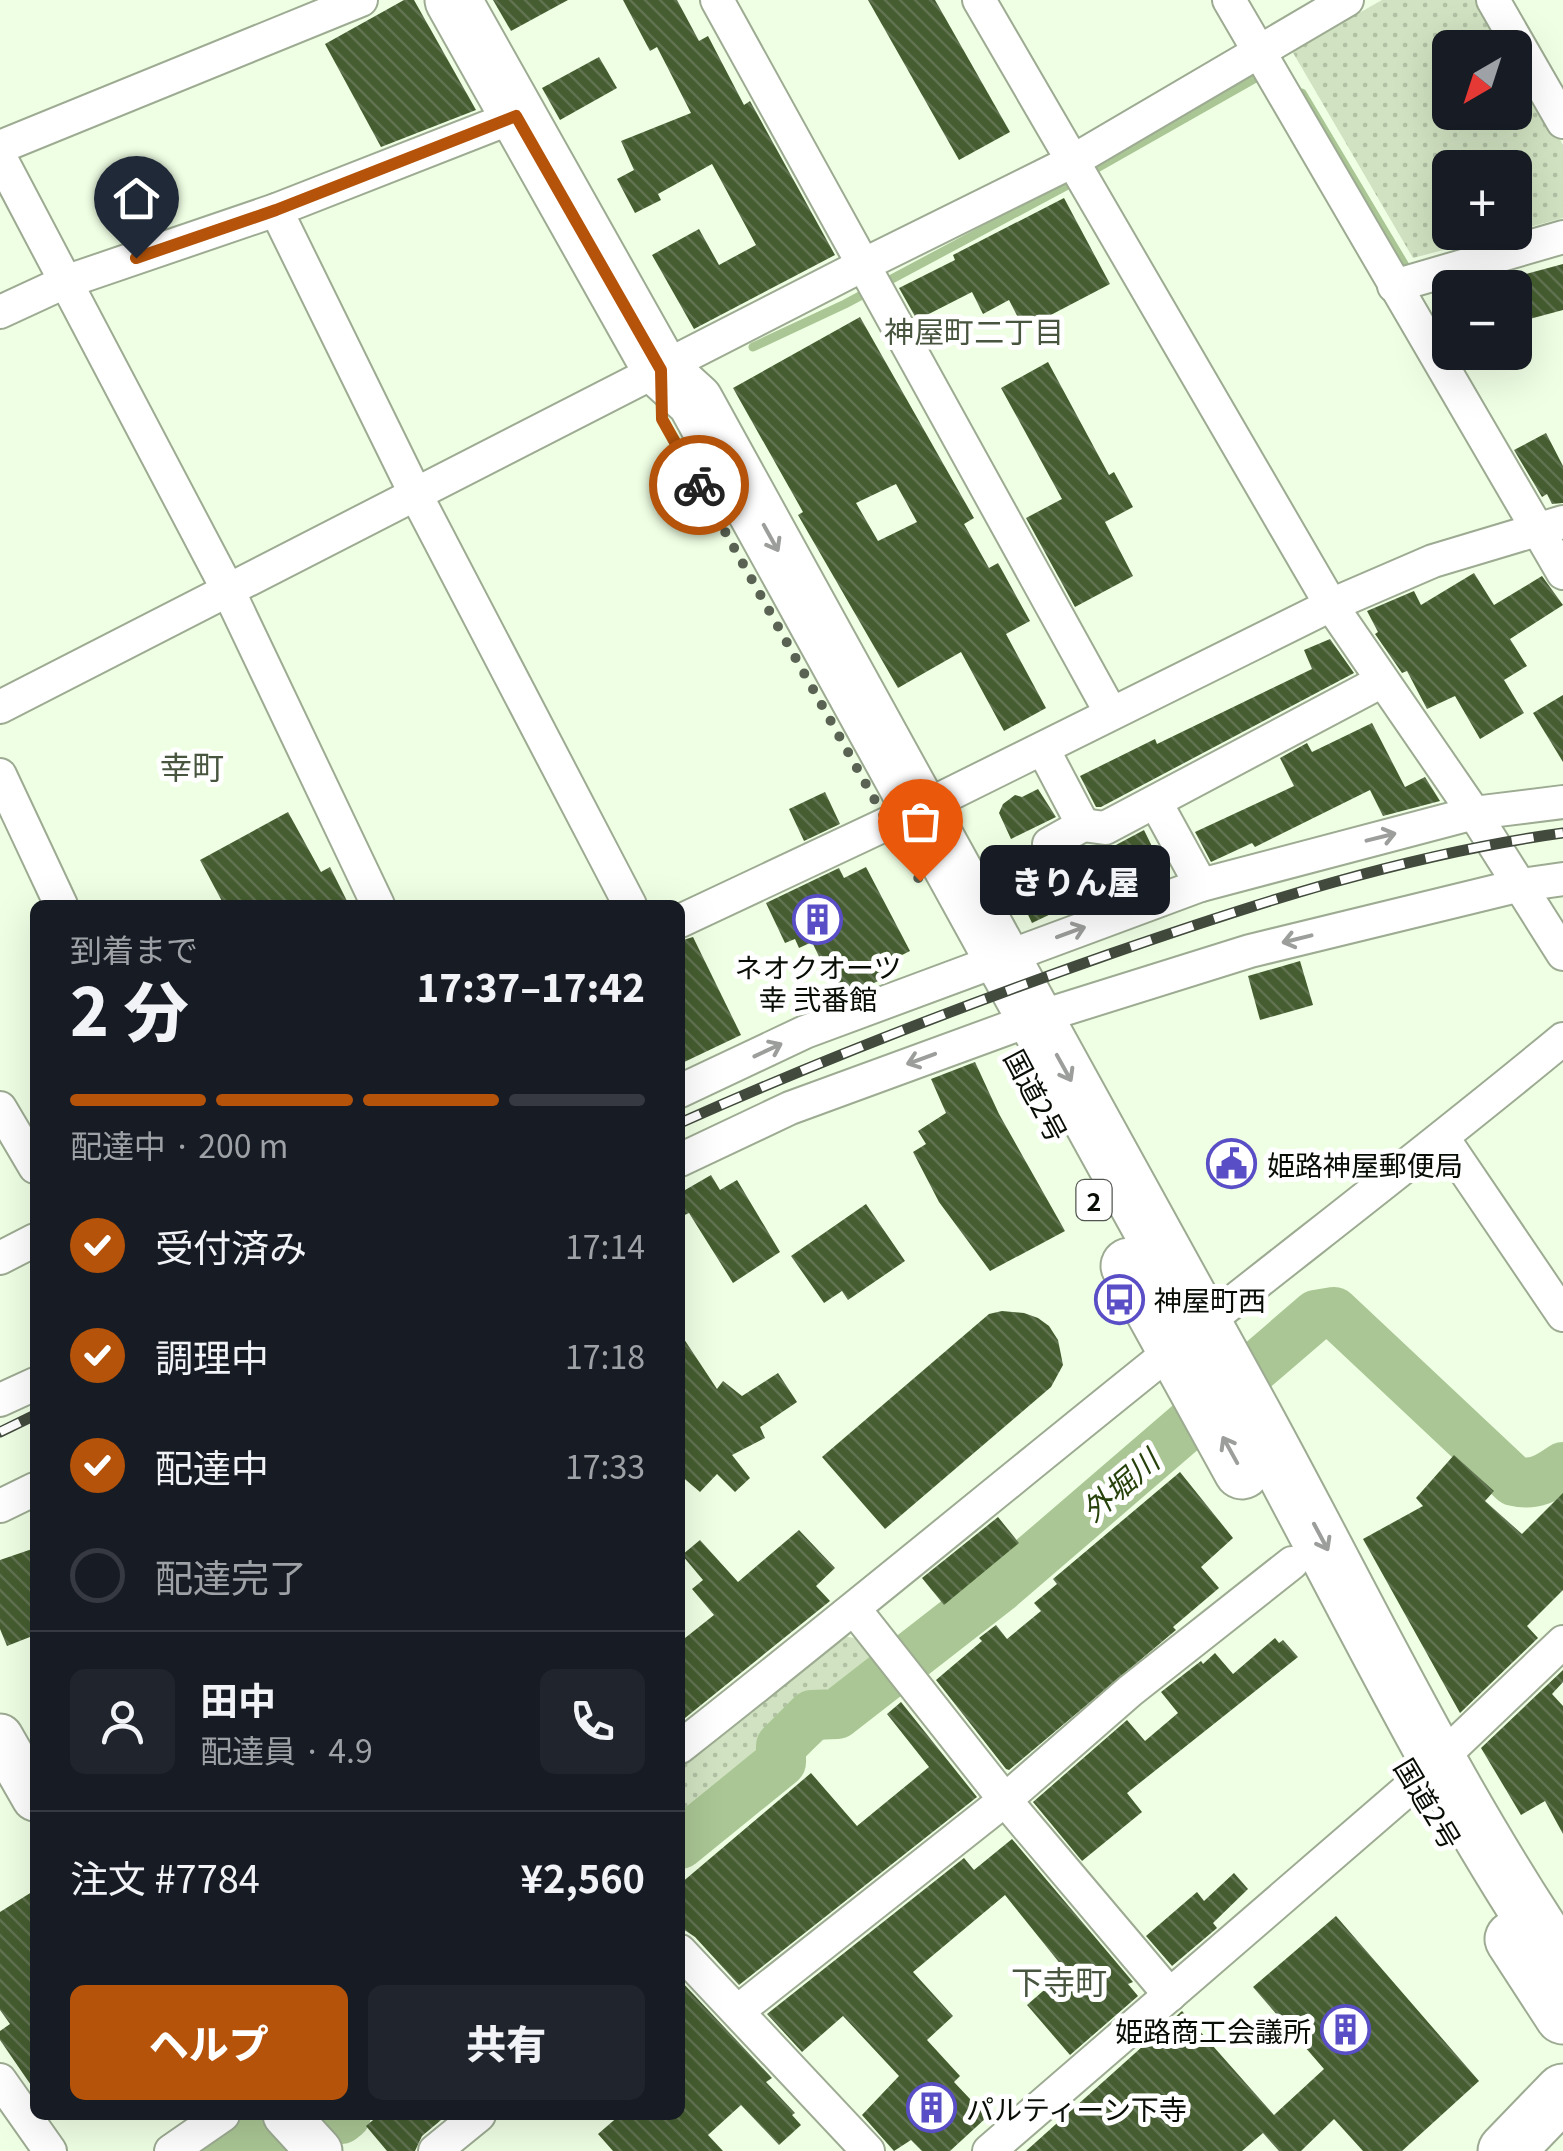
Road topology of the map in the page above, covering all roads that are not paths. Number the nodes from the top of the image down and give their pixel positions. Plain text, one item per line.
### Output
1 (360, 0) edge
2 (453, 0) edge
3 (717, 0) edge
4 (979, 0) edge
5 (1230, 0) edge
6 (1347, 0) edge
7 (1493, 0) edge
8 (1258, 51) junction
9 (516, 116) junction
10 (1563, 122) edge
11 (0, 147) edge
12 (0, 157) edge
13 (1071, 162) junction
14 (276, 210) junction
15 (1563, 238) edge
16 (861, 266) junction
17 (65, 282) junction
18 (1394, 286) junction
19 (0, 312) edge
20 (661, 370) junction
21 (416, 496) junction
22 (1550, 526) edge
23 (1563, 573) edge
24 (228, 590) junction
25 (1330, 605) junction
26 (1382, 681) junction
27 (0, 707) edge
28 (1111, 713) junction
29 (1043, 748) junction
30 (0, 774) edge
31 (1563, 802) edge
32 (1156, 803) junction
33 (1474, 813) junction
34 (905, 816) junction
35 (1083, 825) junction
36 (1049, 844) dead end
37 (1563, 879) edge
38 (1201, 885) junction
39 (1521, 885) junction
40 (59, 900) edge
41 (376, 900) edge
42 (627, 900) edge
43 (685, 919) edge
44 (1563, 954) edge
45 (986, 962) junction
46 (1019, 1024) junction
47 (1563, 1039) edge
48 (685, 1090) edge
49 (0, 1108) edge
50 (1443, 1138) junction
51 (685, 1158) edge
52 (30, 1159) edge
53 (30, 1243) edge
54 (0, 1258) edge
55 (1563, 1314) edge
56 (1189, 1337) junction
57 (30, 1386) edge
58 (0, 1400) edge
59 (30, 1492) edge
60 (0, 1506) edge
61 (1292, 1563) junction
62 (855, 1610) junction
63 (1563, 1642) edge
64 (1, 1740) edge
65 (685, 1743) edge
66 (1426, 1772) junction
67 (30, 1789) edge
68 (1005, 1800) junction
69 (685, 1957) edge
70 (1563, 1965) edge
71 (1170, 1995) junction
72 (738, 2010) junction
73 (1563, 2016) edge
74 (0, 2080) edge
75 (1563, 2092) edge
76 (216, 2120) edge
77 (291, 2120) edge
78 (473, 2120) edge
79 (50, 2151) edge
80 (172, 2151) edge
81 (320, 2151) edge
82 (435, 2151) edge
83 (868, 2151) edge
84 (989, 2151) edge
85 (1506, 2151) edge

1 - 11 street
2 - 9 highway, 国道2号 / 2
3 - 16 street
4 - 13 street
5 - 8 street
6 - 8 street
7 - 10 street
8 - 13 street
8 - 18 street
9 - 14 street
9 - 20 highway, 国道2号 / 2
12 - 17 street
13 - 16 street
13 - 25 street
14 - 17 street
14 - 21 street
15 - 18 street
16 - 20 street
16 - 28 street
17 - 19 street
17 - 24 street
18 - 22 street
20 - 21 street
20 - 34 highway, 国道2号 / 2
21 - 24 street
21 - 42 street
22 - 23 street
22 - 25 street
24 - 27 street
24 - 41 street
25 - 26 street
25 - 28 street
26 - 32 street
26 - 33 street
28 - 29 street
29 - 34 street
29 - 35 street
30 - 40 street
31 - 33 street
32 - 35 street
32 - 38 street
38 -> 33 street
33 - 39 street
34 - 43 street
34 - 45 highway, 国道2号 / 2
35 - 36 street
37 - 39 street
45 -> 38 street
39 - 44 street
39 -> 46 street
45 - 46 highway, 国道2号 / 2
48 -> 45 street
46 -> 51 street
46 - 56 highway, 国道2号 / 2
47 - 50 street
49 - 52 street
50 - 55 street
50 - 56 street
53 - 54 street
61 -> 56 highway, 国道2号 / 2
56 - 62 street
56 -> 66 highway, 国道2号 / 2
57 - 58 street
59 - 60 street
61 - 66 highway, 国道2号 / 2
61 - 68 street
62 - 65 street
62 - 68 street
63 - 66 street
64 - 67 street
66 - 70 highway, 国道2号 / 2
66 - 71 street
66 - 73 highway, 国道2号 / 2
68 - 71 street
68 - 72 street
69 - 72 street
71 - 84 street
72 - 83 street
74 - 79 street
75 - 85 highway
76 - 80 street
77 - 81 street
78 - 82 street

